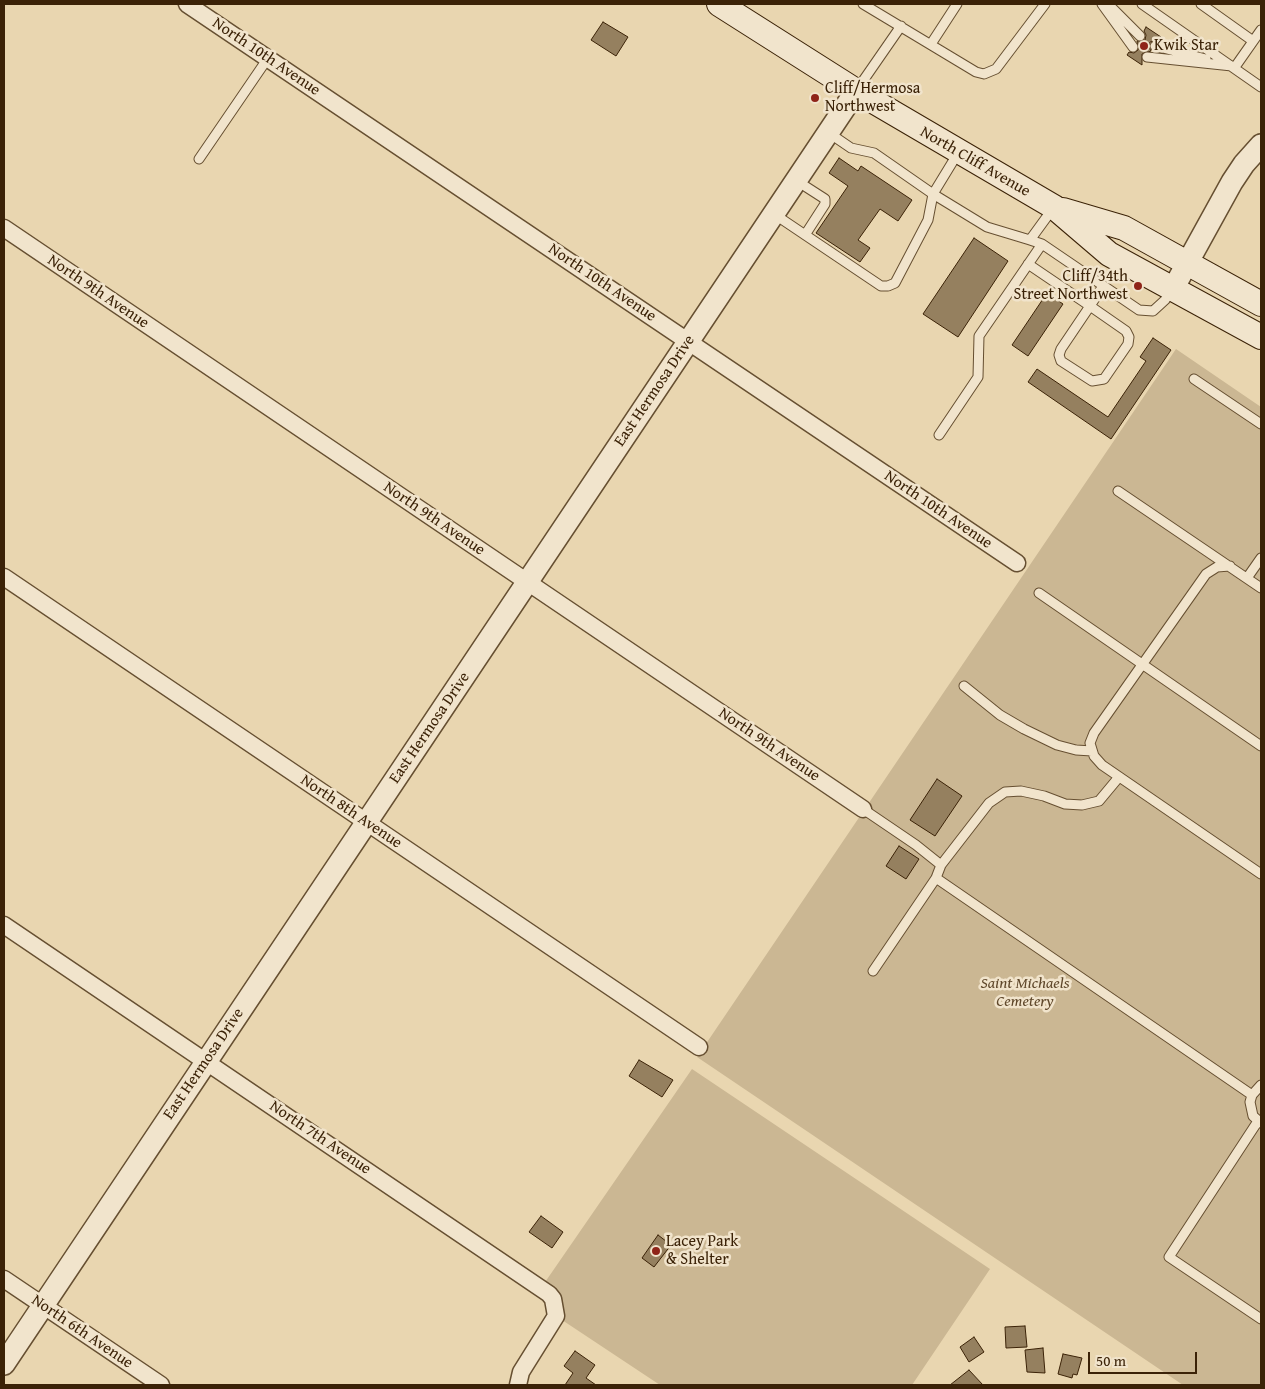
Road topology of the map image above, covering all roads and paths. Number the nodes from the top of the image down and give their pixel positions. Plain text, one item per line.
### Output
1 (187, 4) edge
2 (719, 4) edge
3 (863, 4) edge
4 (957, 4) edge
5 (1045, 4) edge
6 (1102, 4) edge
7 (1108, 4) edge
8 (1142, 4) edge
9 (1201, 4) edge
10 (901, 26) junction
11 (1261, 30) edge
12 (1140, 36) dead end
13 (1253, 41) junction
14 (931, 44) junction
15 (1155, 46) dead end
16 (1133, 47) dead end
17 (1147, 57) dead end
18 (268, 58) junction
19 (1235, 67) junction
20 (1261, 87) edge
21 (856, 91) junction
22 (828, 133) junction
23 (1261, 145) edge
24 (958, 153) junction
25 (199, 159) dead end
26 (796, 180) junction
27 (933, 194) junction
28 (1054, 207) junction
29 (774, 214) junction
30 (4, 228) edge
31 (805, 235) junction
32 (1030, 240) junction
33 (1042, 244) junction
34 (1187, 263) junction
35 (1028, 264) junction
36 (1103, 286) junction
37 (1173, 289) junction
38 (1261, 304) edge
39 (1090, 306) junction
40 (1261, 337) edge
41 (688, 342) junction
42 (1194, 379) dead end
43 (1261, 424) edge
44 (939, 435) dead end
45 (1118, 491) dead end
46 (1261, 558) edge
47 (1016, 563) dead end
48 (1230, 566) junction
49 (4, 577) edge
50 (1247, 578) junction
51 (527, 582) junction
52 (1261, 588) edge
53 (1039, 593) dead end
54 (1142, 665) junction
55 (964, 686) dead end
56 (1261, 746) edge
57 (1092, 751) junction
58 (1118, 777) junction
59 (863, 809) joint
60 (366, 822) junction
61 (941, 865) junction
62 (1261, 874) edge
63 (936, 878) junction
64 (4, 925) edge
65 (873, 971) dead end
66 (699, 1047) dead end
67 (206, 1062) junction
68 (1261, 1085) edge
69 (1252, 1095) junction
70 (1260, 1122) edge
71 (4, 1278) edge
72 (43, 1305) junction
73 (1261, 1319) edge
74 (4, 1364) edge
75 (161, 1385) edge
76 (518, 1385) edge

1 - 18 street, North 10th Avenue
2 - 21 main road, North Cliff Avenue
3 - 10 lane
4 - 14 lane
5 - 14 lane
6 - 16 lane
7 - 12 lane
8 - 19 lane
9 - 13 lane
10 - 14 lane
10 - 21 lane
11 - 13 lane
13 - 19 lane
15 - 19 lane
17 - 19 lane
18 - 25 lane
18 - 41 street, North 10th Avenue
19 - 20 lane
21 - 22 street, East Hermosa Drive
21 - 24 main road, North Cliff Avenue
22 - 26 street, East Hermosa Drive
22 - 27 lane
23 - 34 street
24 - 27 lane
24 - 28 main road, North Cliff Avenue
26 - 29 street, East Hermosa Drive
26 - 31 lane
27 - 31 lane
27 - 32 lane
28 - 32 lane
28 - 34 main road, North Cliff Avenue
28 - 37 main road, North Cliff Avenue
29 - 31 lane
29 - 41 street, East Hermosa Drive
30 - 51 street, North 9th Avenue
32 - 33 lane
33 - 35 lane
33 - 36 lane
34 - 37 street
34 - 38 main road, North Cliff Avenue
35 - 39 lane
35 - 44 lane
36 - 37 lane
36 - 39 lane
37 - 40 main road, North Cliff Avenue
39 - 39 lane
41 - 47 street, North 10th Avenue
41 - 51 street, East Hermosa Drive
42 - 43 lane
45 - 48 lane
46 - 50 lane
48 - 50 lane
48 - 54 lane
49 - 60 street, North 8th Avenue
50 - 52 lane
51 - 59 street, North 9th Avenue
51 - 60 street, East Hermosa Drive
53 - 54 lane
54 - 56 lane
54 - 57 lane
55 - 57 lane
57 - 58 lane
58 - 61 lane
58 - 62 lane
59 - 61 lane
60 - 66 street, North 8th Avenue
60 - 67 street, East Hermosa Drive
61 - 63 lane
63 - 65 lane
63 - 69 lane
64 - 67 street, North 7th Avenue
67 - 72 street, East Hermosa Drive
67 - 76 street, North 7th Avenue
68 - 69 lane
69 - 70 lane
70 - 73 lane
71 - 72 street, North 6th Avenue
72 - 74 street, East Hermosa Drive
72 - 75 street, North 6th Avenue

